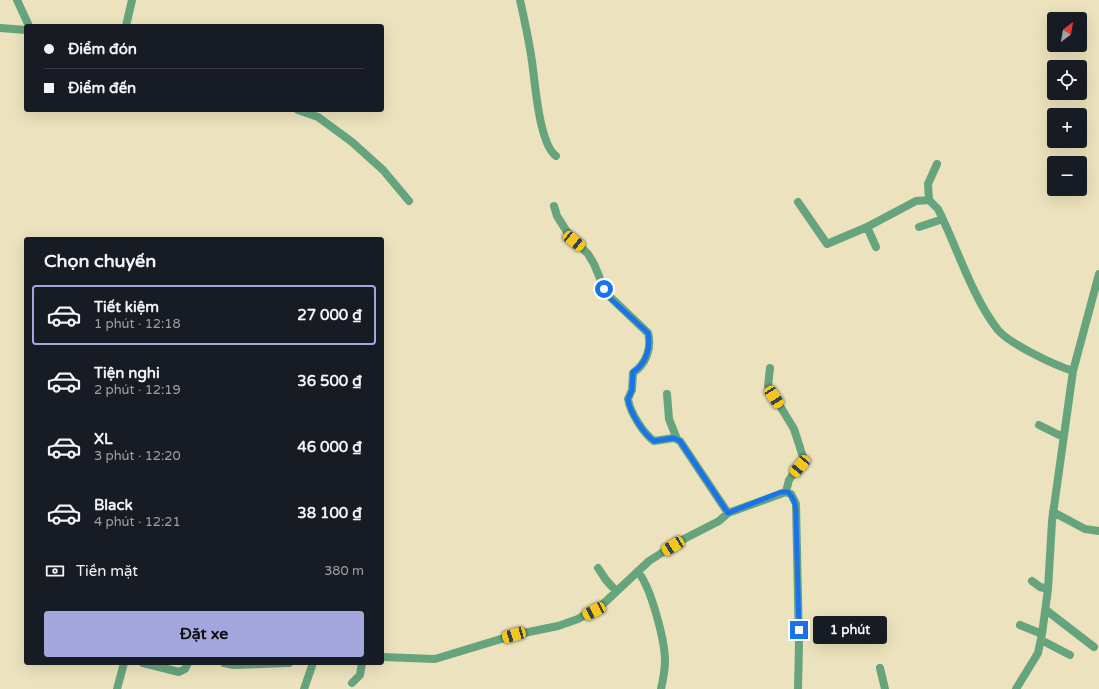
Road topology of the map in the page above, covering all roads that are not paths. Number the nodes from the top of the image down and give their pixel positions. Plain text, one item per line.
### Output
1 (18, 0) edge
2 (132, 0) edge
3 (520, 0) edge
4 (28, 24) edge
5 (126, 24) edge
6 (0, 28) edge
7 (24, 30) edge
8 (319, 113) edge
9 (556, 156) dead end
10 (937, 164) dead end
11 (929, 200) junction
12 (409, 201) dead end
13 (798, 202) dead end
14 (554, 206) dead end
15 (943, 220) junction
16 (867, 227) junction
17 (919, 227) dead end
18 (876, 247) dead end
19 (1099, 274) edge
20 (770, 368) dead end
21 (1072, 371) junction
22 (667, 394) dead end
23 (1039, 425) dead end
24 (1063, 437) junction
25 (677, 440) junction
26 (786, 492) junction
27 (1053, 512) junction
28 (728, 513) junction
29 (1099, 532) edge
30 (598, 568) dead end
31 (638, 572) junction
32 (1032, 581) dead end
33 (1048, 589) junction
34 (616, 591) junction
35 (1046, 610) junction
36 (1020, 624) dead end
37 (1042, 637) junction
38 (1094, 647) dead end
39 (1070, 655) dead end
40 (384, 657) edge
41 (123, 665) edge
42 (151, 665) edge
43 (187, 665) edge
44 (312, 665) edge
45 (362, 665) edge
46 (880, 668) dead end
47 (352, 683) dead end
48 (117, 689) edge
49 (304, 689) edge
50 (661, 689) edge
51 (798, 689) edge
52 (885, 689) edge
53 (1016, 689) edge

1 - 4 street
2 - 5 street
3 - 9 street
6 - 7 street
8 - 12 street
10 - 11 street
11 - 15 street
11 - 16 street
13 - 16 street
14 - 25 street
15 - 17 street
15 - 21 street
16 - 18 street
19 - 21 street
20 - 26 street
21 - 24 street
22 - 25 street
23 - 24 street
24 - 27 street
25 - 28 street
26 - 28 street
26 - 51 street
27 - 29 street
27 - 33 street
28 - 31 street
30 - 34 street
31 - 34 street
31 - 50 street
32 - 33 street
33 - 35 street
34 - 40 street
35 - 37 street
35 - 38 street
36 - 37 street
37 - 39 street
37 - 53 street
41 - 48 street
42 - 43 street
44 - 49 street
45 - 47 street
46 - 52 street

